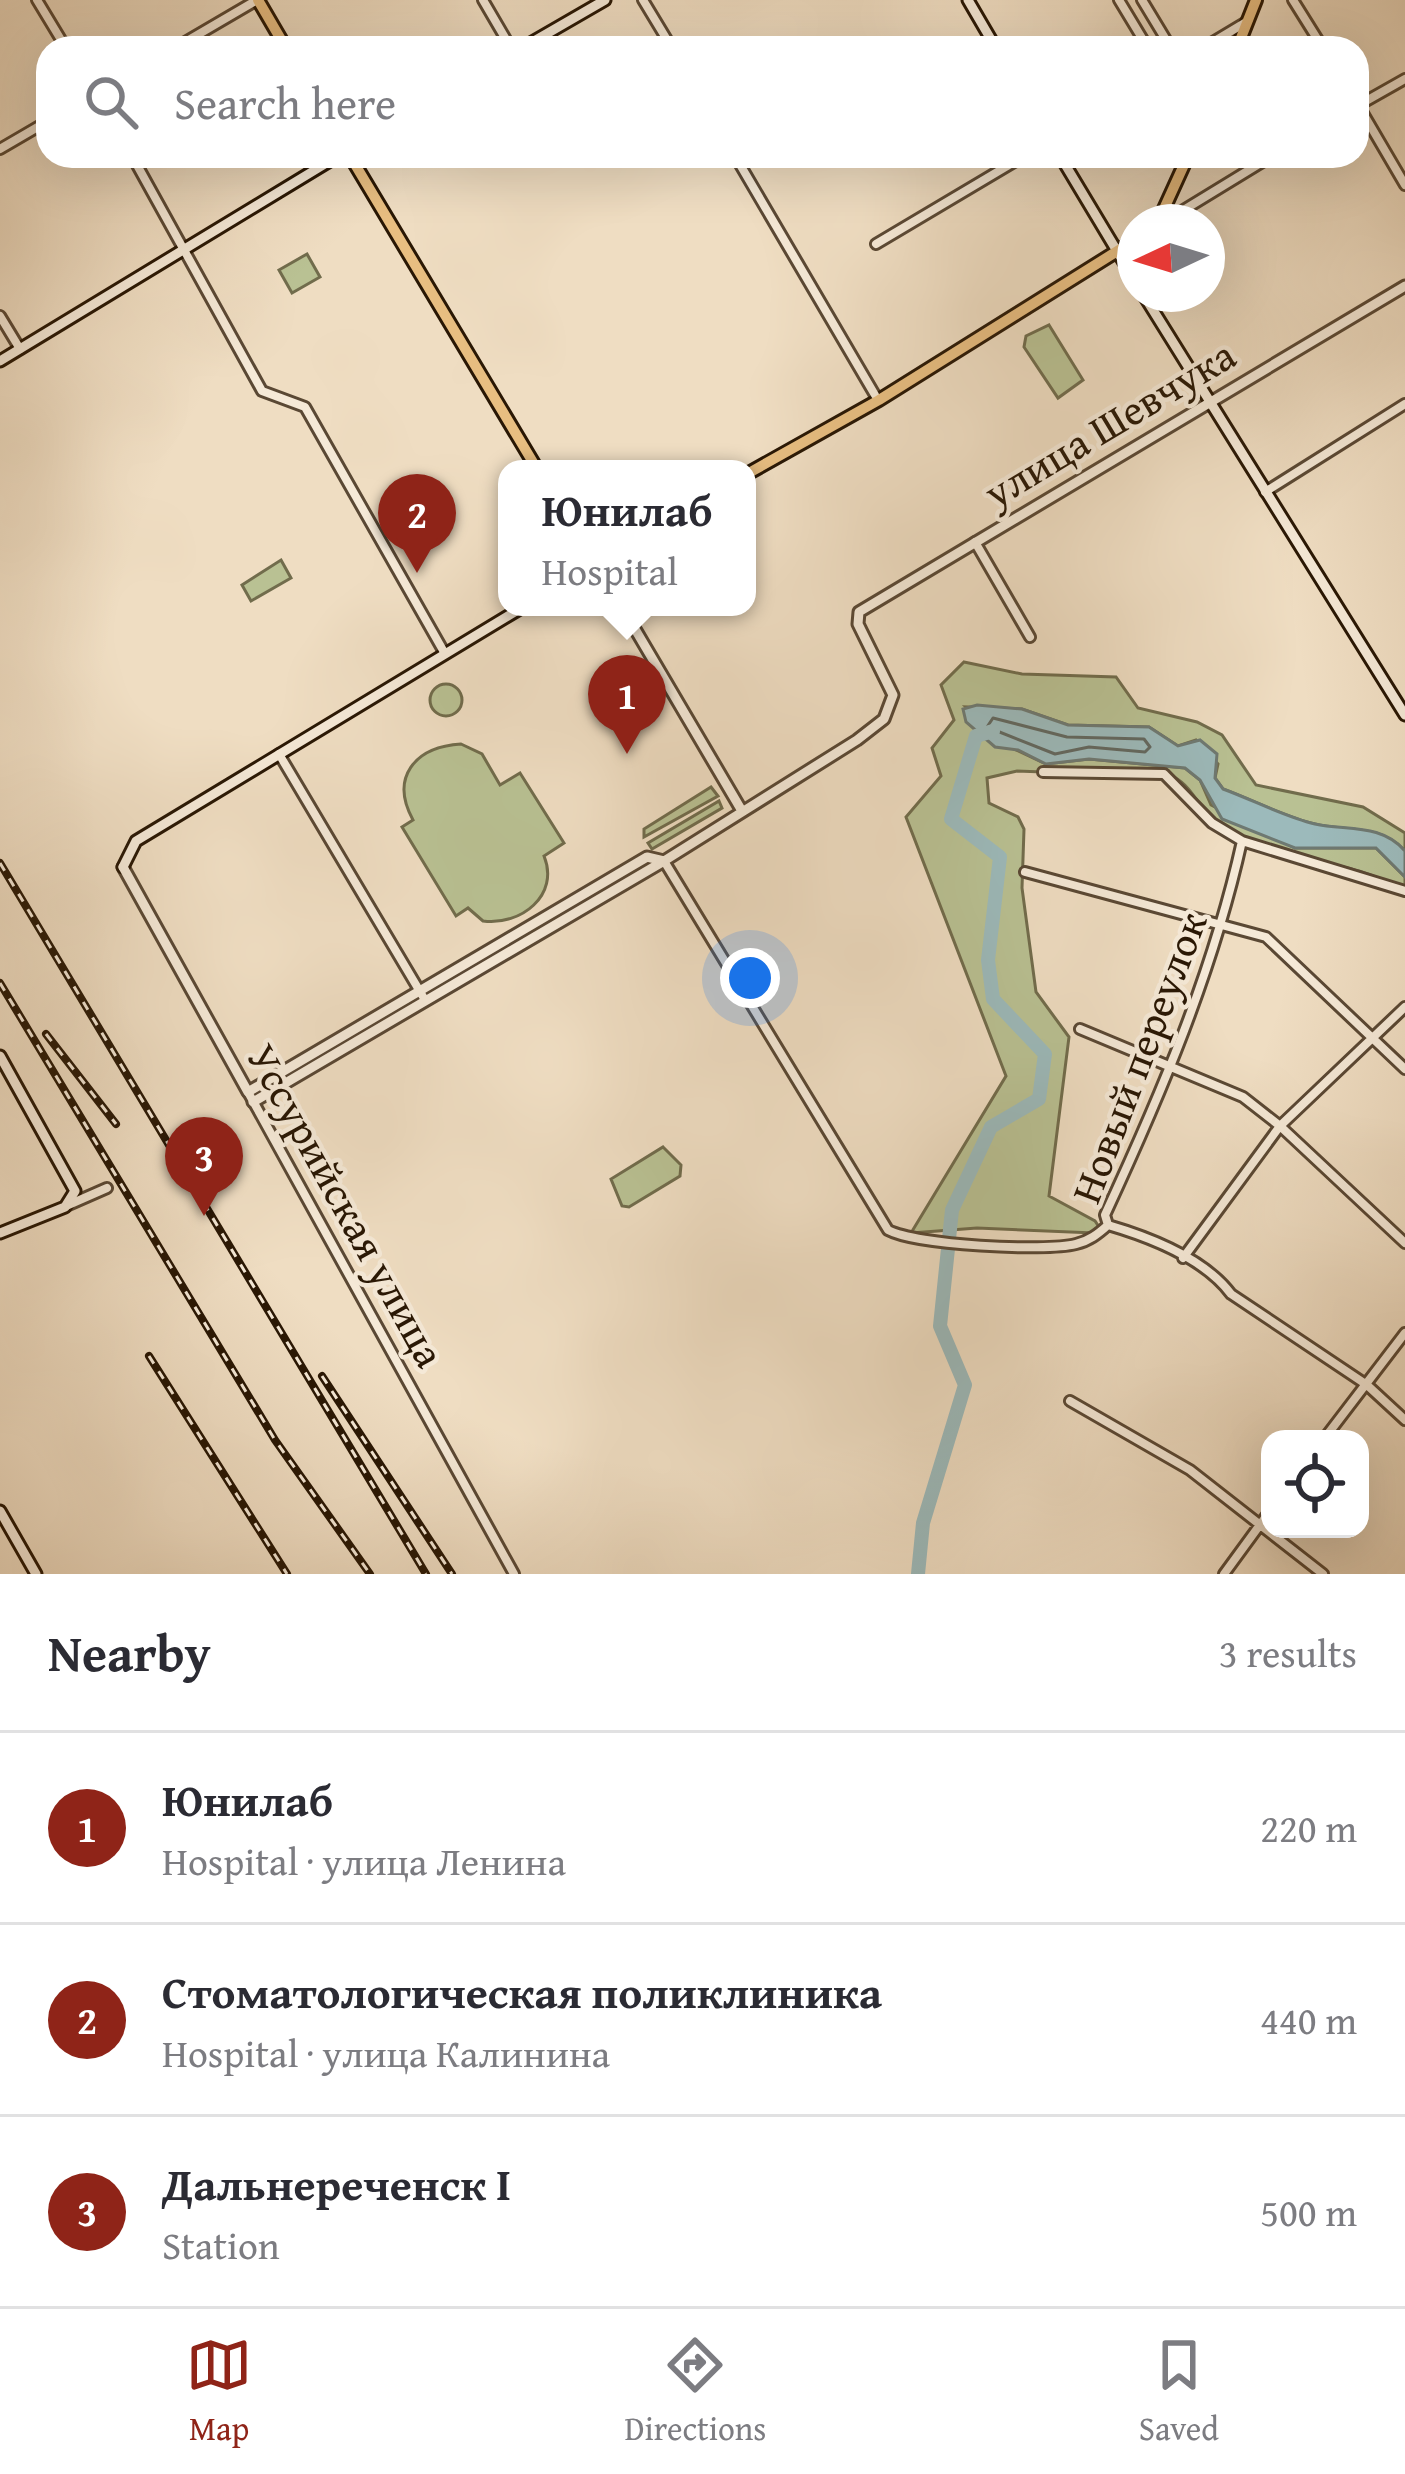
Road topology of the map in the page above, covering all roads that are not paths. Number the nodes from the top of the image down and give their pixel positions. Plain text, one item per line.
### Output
1 (38, 0) edge
2 (257, 0) edge
3 (483, 0) edge
4 (604, 0) edge
5 (643, 0) edge
6 (968, 0) edge
7 (1119, 0) edge
8 (1142, 0) edge
9 (1256, 0) edge
10 (1293, 0) edge
11 (1249, 20) junction
12 (60, 36) edge
13 (196, 36) edge
14 (279, 36) edge
15 (504, 36) edge
16 (542, 36) edge
17 (665, 36) edge
18 (989, 36) edge
19 (1141, 36) edge
20 (1164, 36) edge
21 (1223, 36) edge
22 (1242, 36) edge
23 (1316, 36) edge
24 (1405, 79) edge
25 (1369, 99) edge
26 (1369, 124) edge
27 (36, 129) edge
28 (0, 149) edge
29 (139, 168) edge
30 (318, 168) edge
31 (357, 168) edge
32 (742, 168) edge
33 (1004, 168) edge
34 (1067, 168) edge
35 (1183, 168) edge
36 (1252, 168) edge
37 (1405, 185) edge
38 (1168, 204) edge
39 (1191, 204) edge
40 (876, 244) dead end
41 (186, 249) junction
42 (1116, 253) joint
43 (1405, 286) edge
44 (1154, 312) edge
45 (0, 316) edge
46 (20, 350) junction
47 (0, 362) edge
48 (875, 395) dead end
49 (1209, 399) junction
50 (1405, 404) edge
51 (533, 460) edge
52 (756, 469) edge
53 (1265, 492) junction
54 (975, 542) junction
55 (507, 616) edge
56 (627, 616) edge
57 (1030, 637) dead end
58 (444, 652) junction
59 (1405, 715) edge
60 (279, 754) junction
61 (1043, 772) dead end
62 (742, 811) junction
63 (1242, 841) junction
64 (664, 861) junction
65 (1025, 872) dead end
66 (1405, 891) edge
67 (1224, 923) junction
68 (422, 995) junction
69 (1405, 1007) edge
70 (1080, 1029) dead end
71 (1374, 1035) junction
72 (0, 1056) edge
73 (1174, 1067) junction
74 (1405, 1069) edge
75 (251, 1097) junction
76 (1280, 1126) junction
77 (107, 1188) dead end
78 (64, 1207) junction
79 (1108, 1225) junction
80 (0, 1233) edge
81 (1405, 1243) edge
82 (1183, 1258) junction
83 (1405, 1333) edge
84 (1367, 1385) junction
85 (1070, 1400) dead end
86 (1405, 1420) edge
87 (1331, 1430) edge
88 (0, 1511) edge
89 (1261, 1522) joint
90 (1280, 1538) edge
91 (35, 1574) edge
92 (514, 1574) edge
93 (1224, 1574) edge
94 (1323, 1574) edge

1 - 12 street
2 - 13 street
2 - 14 main road
3 - 15 street
4 - 16 main road
5 - 17 street
6 - 18 main road
7 - 19 street
8 - 20 street
9 - 11 main road
10 - 23 street
11 - 21 street
11 - 22 main road
24 - 25 street
26 - 37 street
27 - 28 street
29 - 41 street
30 - 41 main road
31 - 51 main road
32 - 48 street
33 - 40 street
34 - 42 main road
35 - 38 main road
36 - 39 street
41 - 46 main road
41 - 58 street
42 - 52 main road
43 - 49 main road, улица Шевчука
44 - 49 main road
45 - 46 street
46 - 47 main road
49 - 53 main road
49 - 54 main road, улица Шевчука
50 - 53 street
53 - 59 main road
54 - 57 street
54 - 62 main road, улица Шевчука
55 - 58 main road
56 - 62 main road
58 - 60 main road
60 - 68 street
60 - 75 main road, Уссурийская улица
61 - 63 street
62 - 64 main road
63 - 66 street
63 - 67 street, Новый переулок
64 - 68 main road
64 - 79 street, Новый переулок
65 - 67 street
67 - 71 street
67 - 73 street, Новый переулок
68 - 75 main road
69 - 71 street
70 - 73 street
71 - 74 street
71 - 76 street
72 - 78 main road
73 - 76 street
73 - 79 street, Новый переулок
75 - 92 street, Уссурийская улица
76 - 81 street
76 - 82 street
77 - 78 street
78 - 80 main road
79 - 82 street
82 - 84 street
83 - 84 street
84 - 86 street
84 - 87 street
85 - 89 street
88 - 91 main road
89 - 93 street
90 - 94 street

